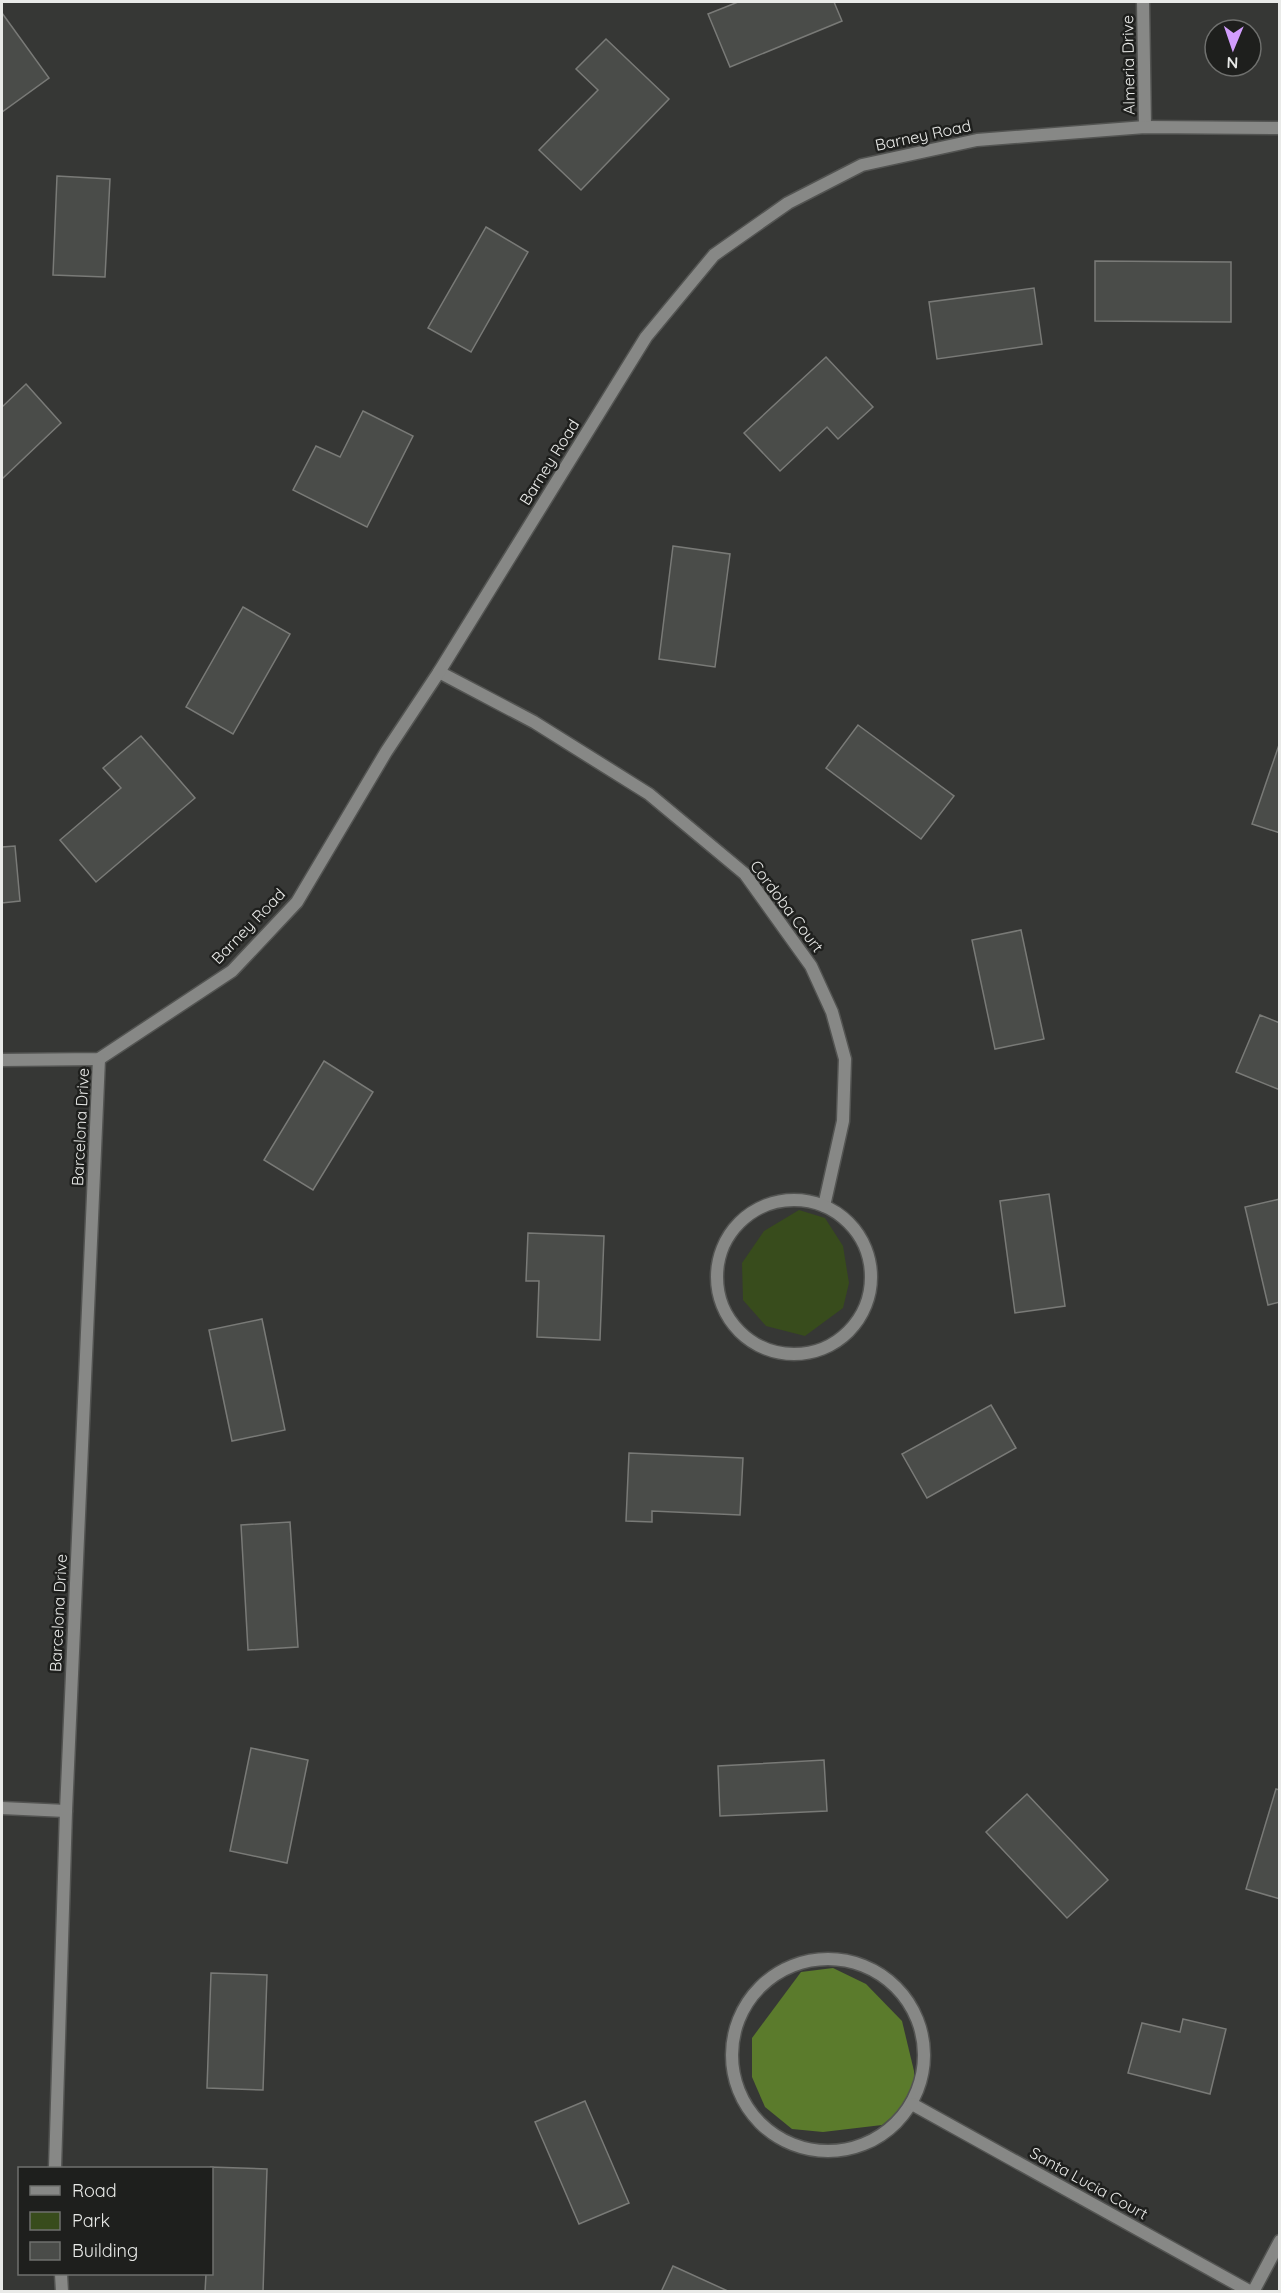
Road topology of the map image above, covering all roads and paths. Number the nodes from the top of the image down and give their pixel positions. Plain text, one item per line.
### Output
1 (1143, 2) edge
2 (1145, 127) junction
3 (1280, 128) edge
4 (439, 672) junction
5 (99, 1059) junction
6 (2, 1060) edge
7 (824, 1206) junction
8 (2, 1808) edge
9 (66, 1811) junction
10 (912, 2104) junction
11 (55, 2167) edge
12 (1280, 2241) edge
13 (61, 2275) edge
14 (62, 2292) edge
15 (1252, 2292) edge

1 - 2 street, Almeria Drive
2 - 3 street, Barney Road
2 - 4 street, Barney Road
4 - 5 street, Barney Road
4 - 7 street, Cordoba Court
5 - 6 street
5 - 9 street, Barcelona Drive
7 - 7 street
8 - 9 street
9 - 11 street, Barcelona Drive
10 - 10 street
10 - 15 street, Santa Lucia Court
12 - 15 street
13 - 14 street

